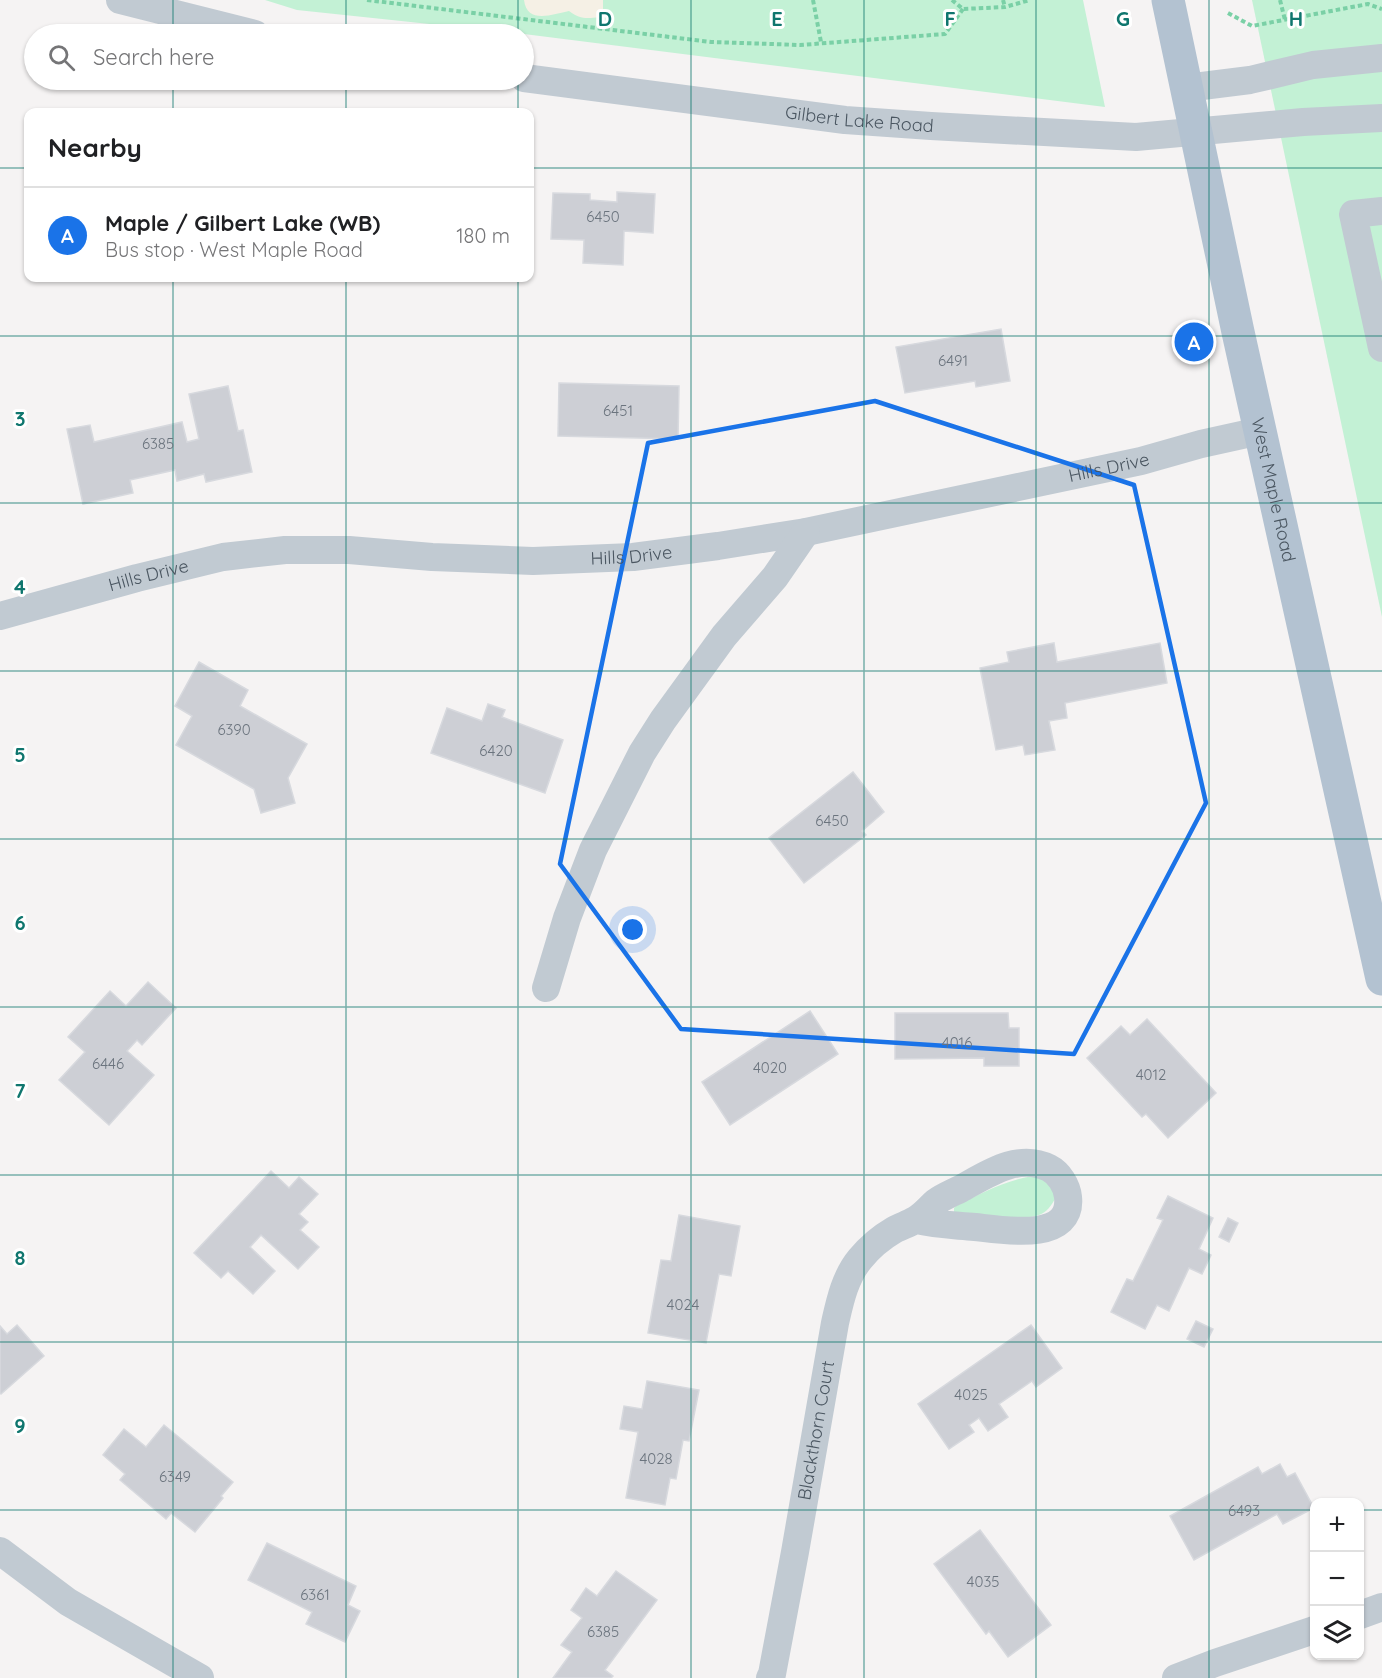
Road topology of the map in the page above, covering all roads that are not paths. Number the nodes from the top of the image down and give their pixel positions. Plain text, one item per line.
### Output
1 (120, 0) edge
2 (1167, 0) edge
3 (215, 24) edge
4 (1382, 58) edge
5 (534, 79) edge
6 (1186, 88) junction
7 (1382, 118) edge
8 (1195, 131) junction
9 (1382, 211) edge
10 (1382, 348) edge
11 (1260, 431) junction
12 (806, 532) junction
13 (0, 616) edge
14 (1380, 960) edge
15 (546, 988) dead end
16 (916, 1220) junction
17 (0, 1551) edge
18 (1382, 1607) edge
19 (1364, 1613) edge
20 (1310, 1631) edge
21 (772, 1677) edge
22 (200, 1678) edge
23 (1176, 1678) edge

1 - 3 street
2 - 6 main road, West Maple Road
4 - 6 street
5 - 8 street, Gilbert Lake Road
6 - 8 main road, West Maple Road
7 - 8 street, Gilbert Lake Road
8 - 11 main road, West Maple Road
9 - 10 street
11 - 12 street, Hills Drive
11 - 14 main road, West Maple Road
12 - 13 street, Hills Drive
12 - 15 street
16 - 16 street, Blackthorn Court
16 - 21 street, Blackthorn Court
17 - 22 street
18 - 19 street
20 - 23 street

